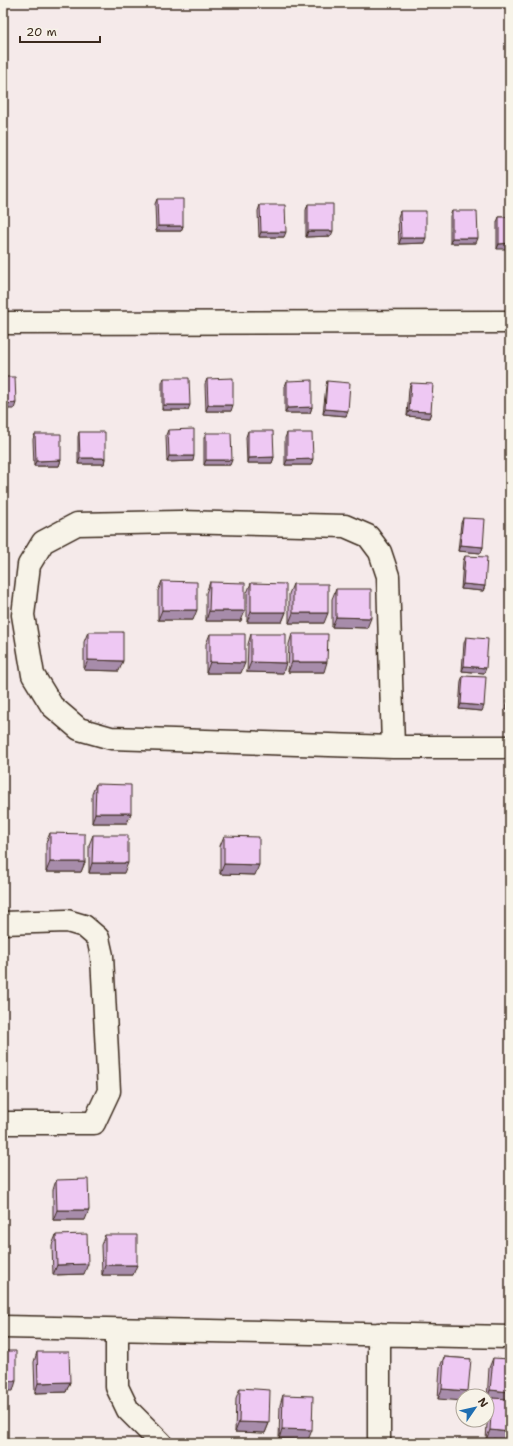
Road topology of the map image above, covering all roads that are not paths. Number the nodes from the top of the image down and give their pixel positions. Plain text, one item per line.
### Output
1 (510, 322) edge
2 (3, 323) edge
3 (393, 747) junction
4 (510, 747) edge
5 (3, 923) edge
6 (3, 1123) edge
7 (3, 1327) edge
8 (117, 1330) junction
9 (379, 1334) junction
10 (510, 1338) edge
11 (161, 1443) edge
12 (379, 1443) edge

1 - 2 street
3 - 3 street
3 - 4 street
5 - 6 street
7 - 8 street
8 - 9 street
8 - 11 street
9 - 10 street
9 - 12 street

